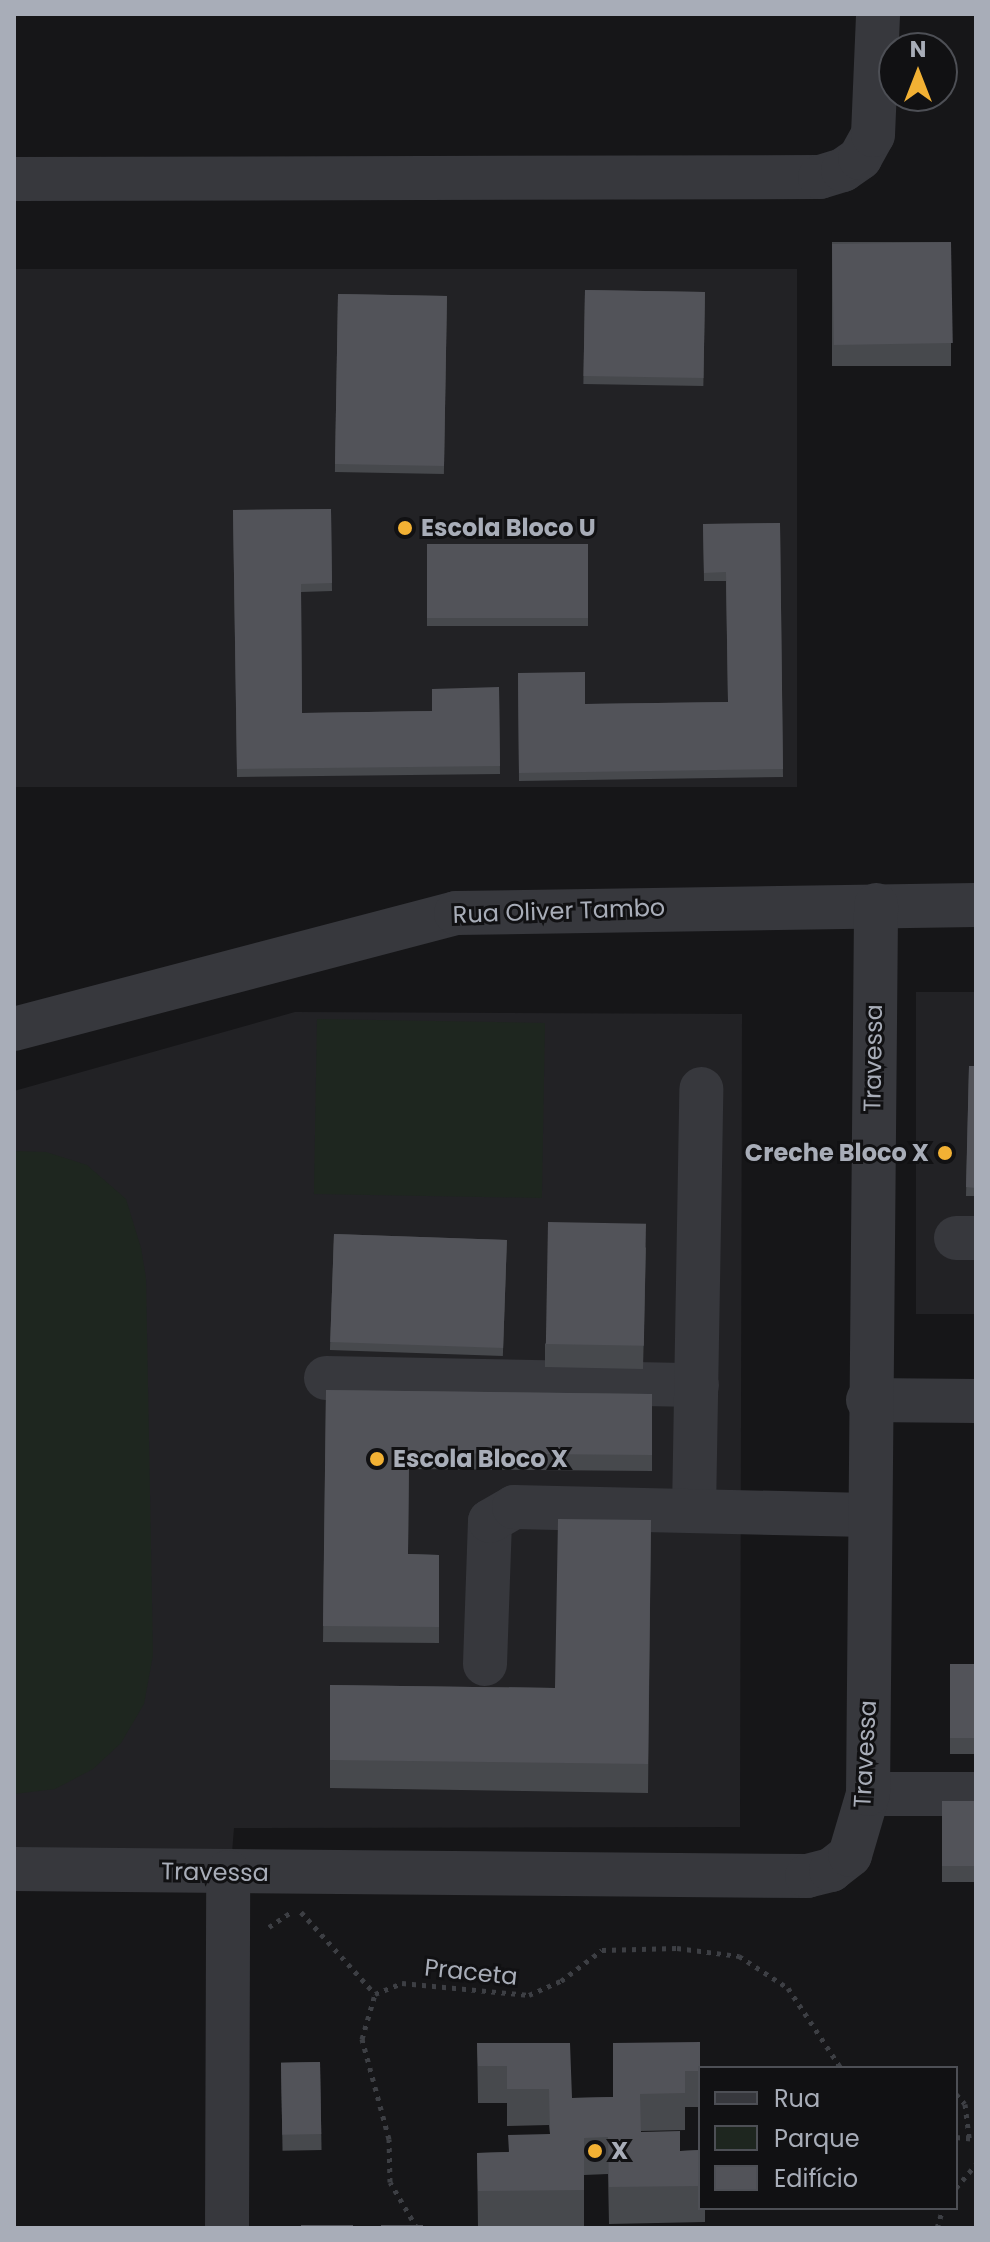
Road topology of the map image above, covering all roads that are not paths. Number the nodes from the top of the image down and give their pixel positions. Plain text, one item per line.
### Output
1 (878, 14) edge
2 (14, 179) edge
3 (876, 905) junction
4 (976, 905) edge
5 (14, 1029) edge
6 (701, 1089) dead end
7 (326, 1378) dead end
8 (697, 1385) junction
9 (868, 1400) junction
10 (976, 1401) edge
11 (694, 1511) junction
12 (868, 1515) junction
13 (485, 1664) dead end
14 (868, 1794) junction
15 (976, 1794) edge
16 (14, 1869) edge
17 (228, 1872) junction
18 (227, 2228) edge

1 - 2 street
3 - 4 street, Rua Oliver Tambo
3 - 5 street, Rua Oliver Tambo
3 - 9 street, Travessa
6 - 8 street
7 - 8 street
8 - 11 street
9 - 10 street
9 - 12 street, Travessa
11 - 12 street
11 - 13 street
12 - 14 street, Travessa
14 - 15 street
14 - 17 street, Travessa
16 - 17 street, Travessa
17 - 18 street

